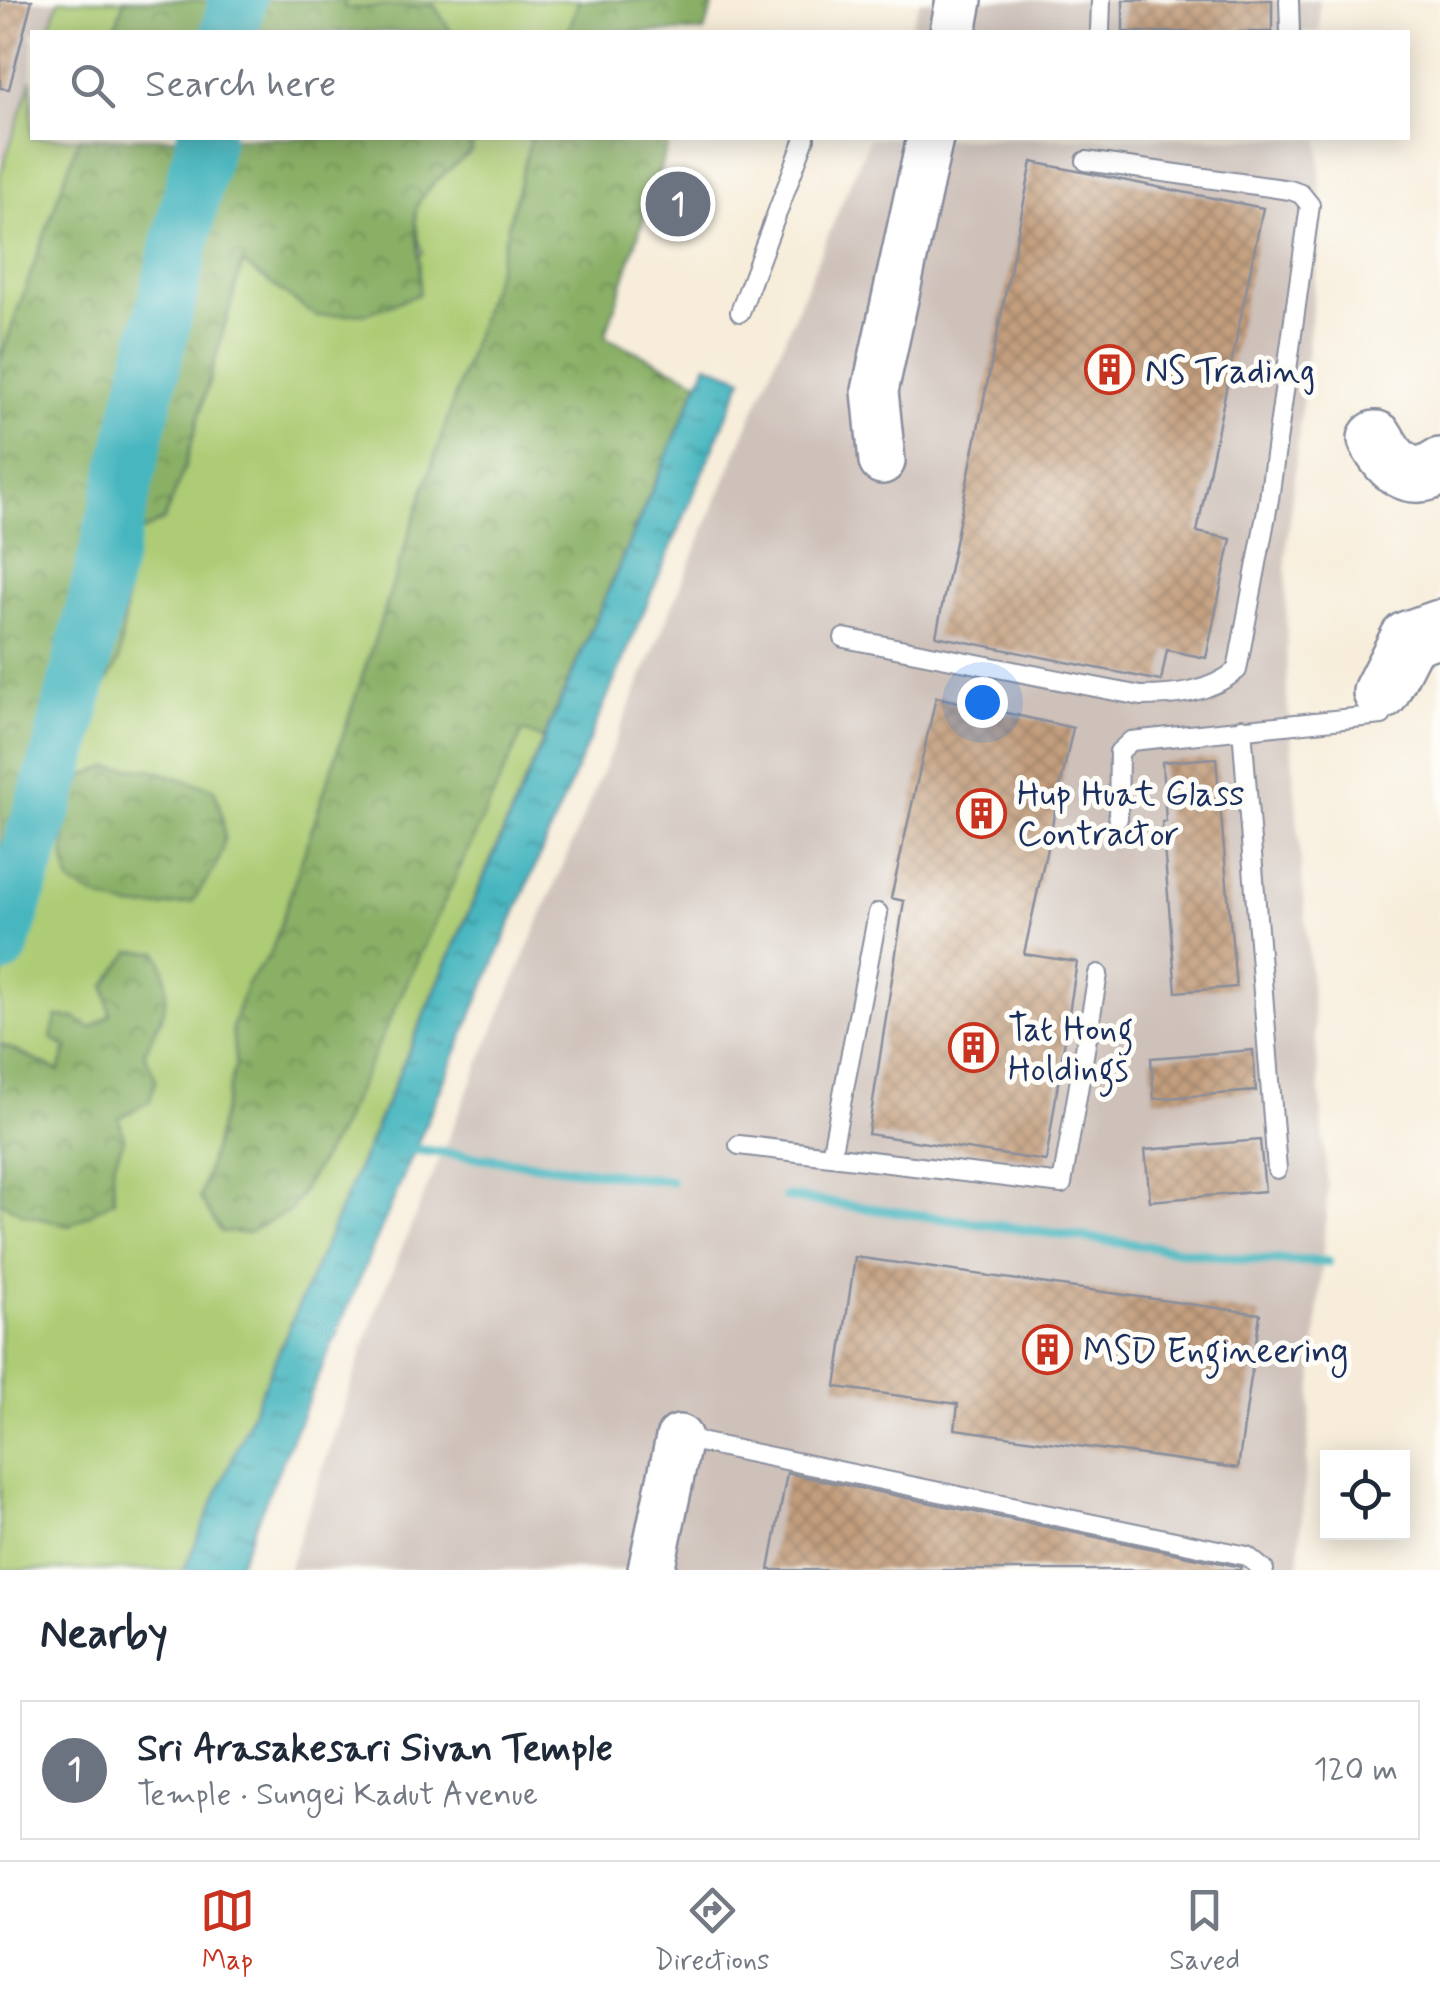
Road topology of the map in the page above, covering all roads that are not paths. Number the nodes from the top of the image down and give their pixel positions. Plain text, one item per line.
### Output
1 (960, 0) edge
2 (1101, 0) edge
3 (1289, 0) edge
4 (952, 30) edge
5 (1100, 30) edge
6 (1290, 30) edge
7 (805, 140) edge
8 (930, 140) edge
9 (1086, 161) dead end
10 (740, 312) dead end
11 (1376, 439) dead end
12 (882, 461) dead end
13 (1440, 466) edge
14 (1440, 628) edge
15 (844, 638) dead end
16 (1382, 704) joint
17 (1242, 728) junction
18 (1118, 818) dead end
19 (878, 913) dead end
20 (1098, 974) dead end
21 (739, 1144) dead end
22 (831, 1156) junction
23 (1277, 1169) dead end
24 (679, 1438) joint
25 (651, 1570) edge
26 (1264, 1570) edge

1 - 4 street
2 - 5 lane
3 - 6 lane
7 - 10 lane
8 - 12 street
9 - 15 lane
11 - 13 main road
14 - 16 main road
16 - 17 lane
17 - 18 lane
17 - 23 lane
19 - 22 lane
20 - 22 lane
21 - 22 lane
24 - 25 street
24 - 26 lane

